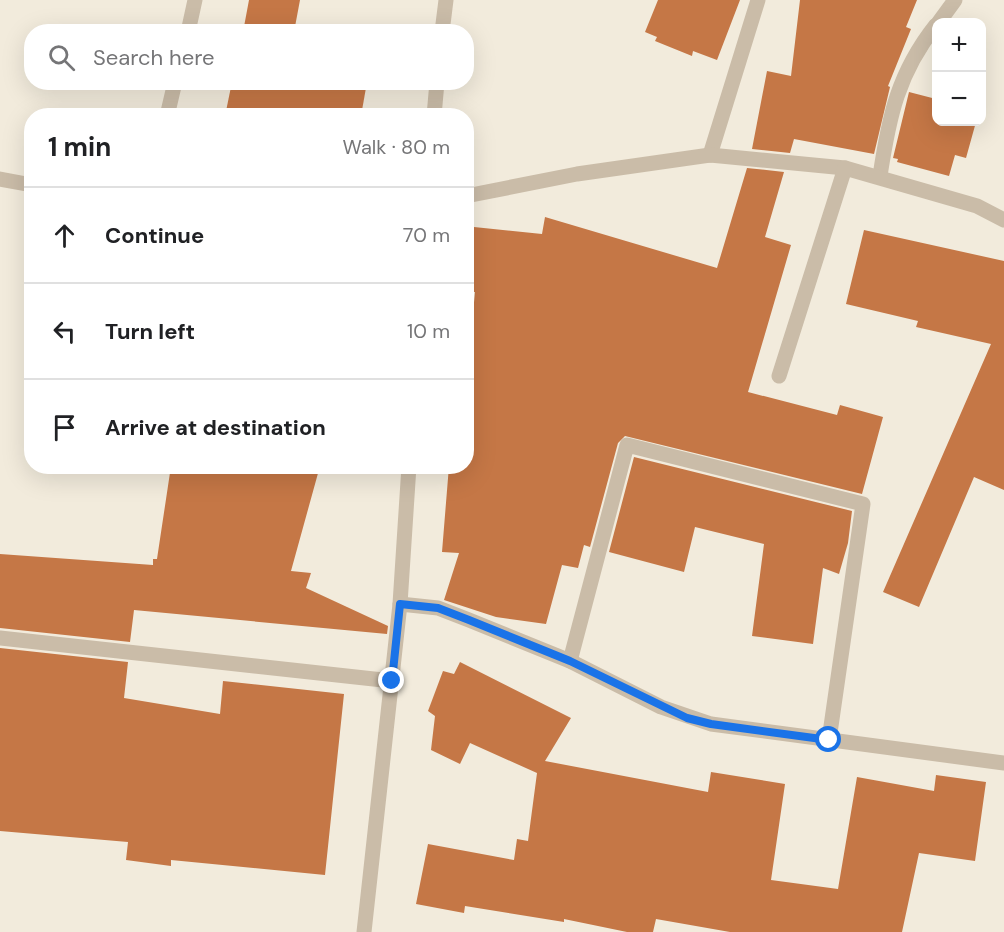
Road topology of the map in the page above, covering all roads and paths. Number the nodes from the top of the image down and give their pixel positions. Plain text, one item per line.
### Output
1 (195, 0) edge
2 (446, 0) edge
3 (758, 0) edge
4 (955, 0) edge
5 (942, 18) edge
6 (190, 24) edge
7 (443, 24) edge
8 (932, 32) edge
9 (173, 90) edge
10 (436, 90) edge
11 (169, 108) edge
12 (435, 108) edge
13 (710, 155) junction
14 (845, 168) junction
15 (880, 176) junction
16 (0, 179) edge
17 (24, 184) edge
18 (474, 194) edge
19 (1004, 220) edge
20 (779, 376) dead end
21 (408, 474) edge
22 (400, 604) junction
23 (0, 638) edge
24 (570, 661) junction
25 (392, 681) junction
26 (829, 740) junction
27 (1004, 763) edge
28 (364, 932) edge

1 - 6 street
2 - 7 street
3 - 13 street
4 - 5 street
8 - 15 street
9 - 11 street
10 - 12 street
13 - 14 street
13 - 18 street
14 - 15 street
14 - 20 street
15 - 19 street
16 - 17 street
21 - 22 street
22 - 24 street
22 - 25 street
23 - 25 street
24 - 26 street
24 - 26 street
25 - 28 street
26 - 27 street

